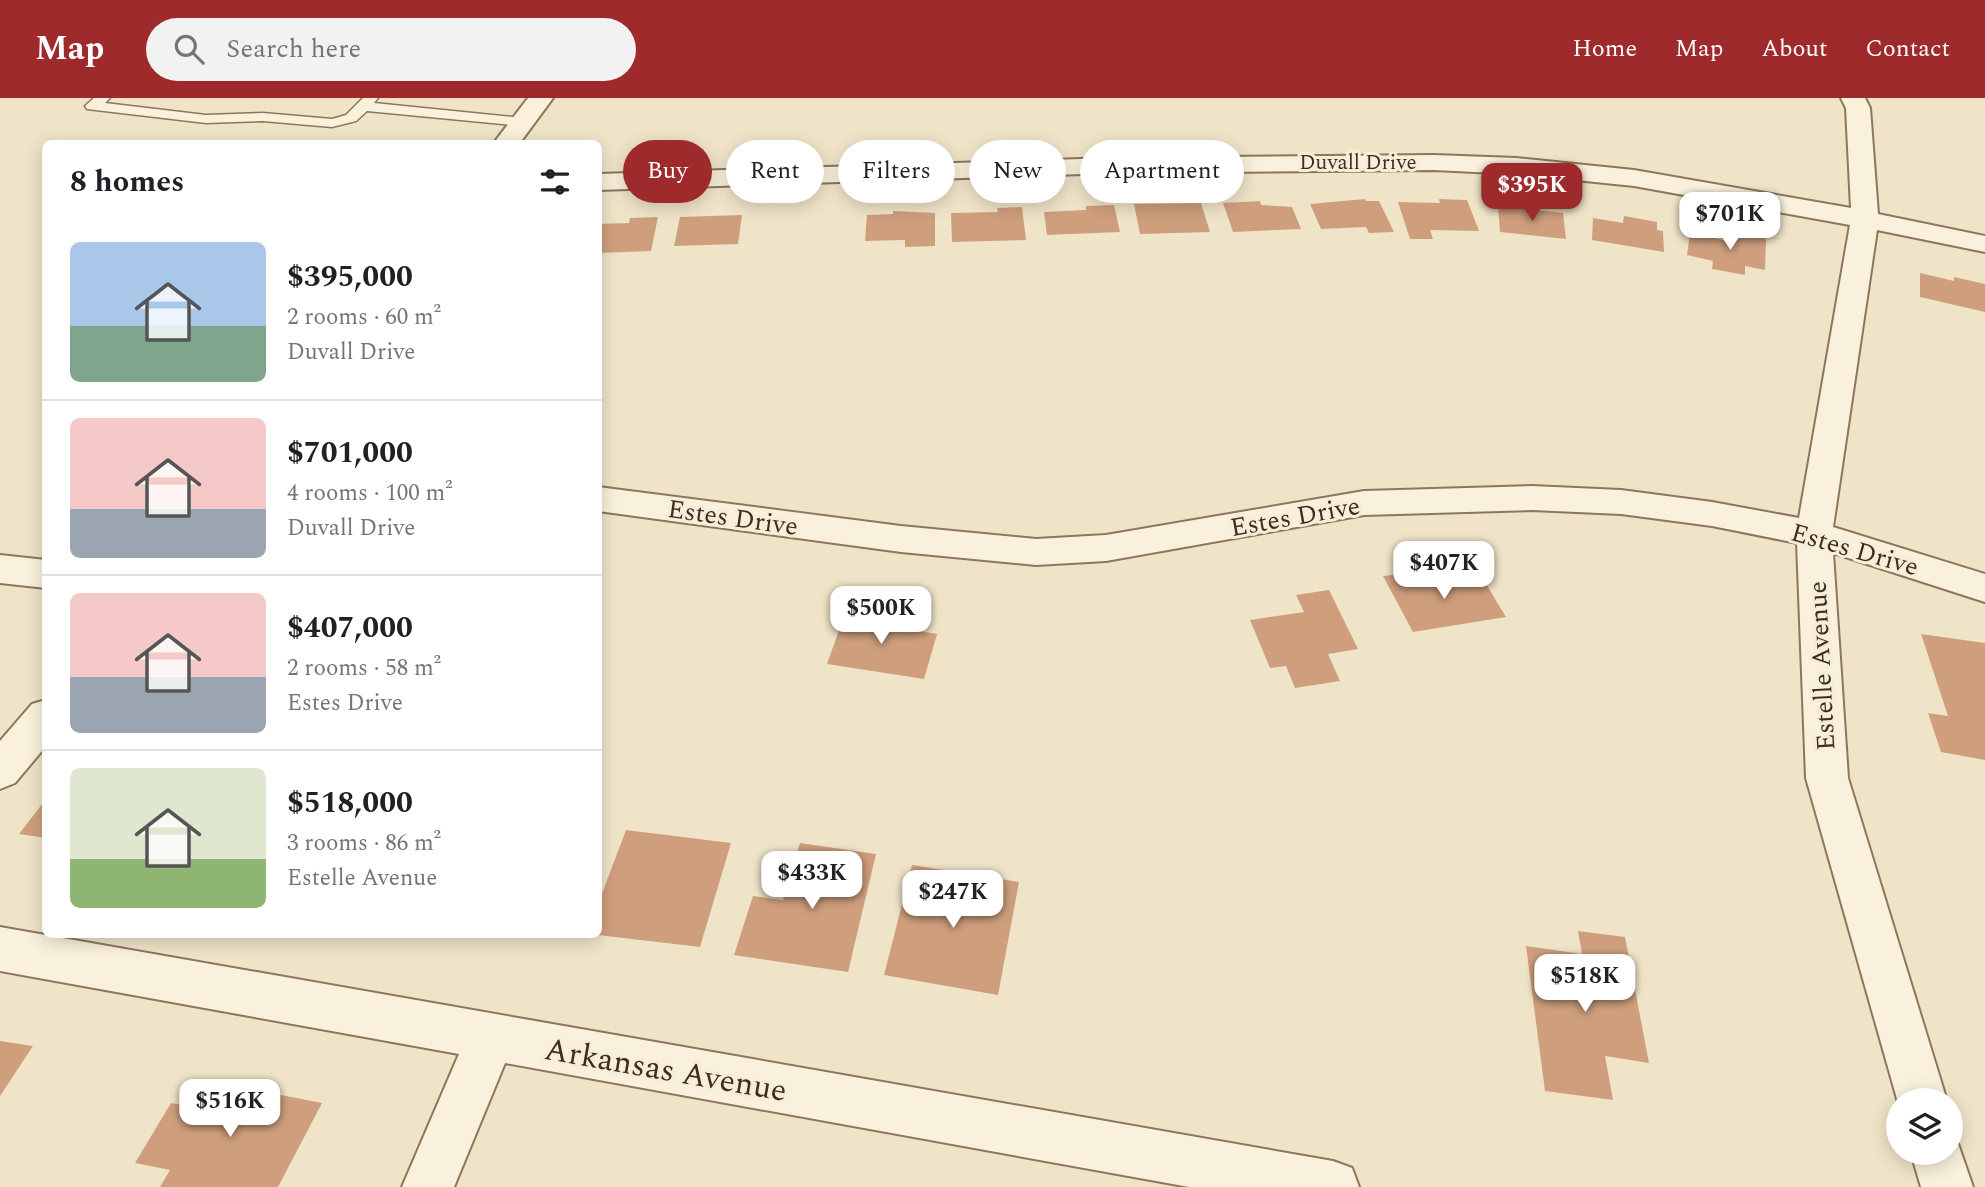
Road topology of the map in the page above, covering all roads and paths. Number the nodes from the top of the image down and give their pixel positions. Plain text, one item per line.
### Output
1 (103, 98) edge
2 (541, 98) edge
3 (1853, 98) edge
4 (367, 102) edge
5 (522, 122) junction
6 (508, 140) edge
7 (602, 182) edge
8 (1865, 220) junction
9 (1985, 244) edge
10 (602, 500) edge
11 (1814, 534) junction
12 (0, 569) edge
13 (42, 574) edge
14 (1985, 588) edge
15 (42, 721) edge
16 (0, 771) edge
17 (0, 949) edge
18 (491, 1038) junction
19 (1918, 1088) edge
20 (1941, 1165) edge
21 (428, 1187) edge
22 (1333, 1187) edge
23 (1947, 1187) edge

1 - 4 lane
2 - 5 street
3 - 8 street, Estelle Avenue
4 - 5 lane
5 - 6 street
7 - 8 street, Duvall Drive
8 - 9 street, Duvall Drive
8 - 11 street, Estelle Avenue
10 - 11 street, Estes Drive
11 - 14 street, Estes Drive
11 - 19 street, Estelle Avenue
12 - 13 street
15 - 16 street
17 - 18 street, Arkansas Avenue
18 - 21 street
18 - 22 street, Arkansas Avenue
20 - 23 street

